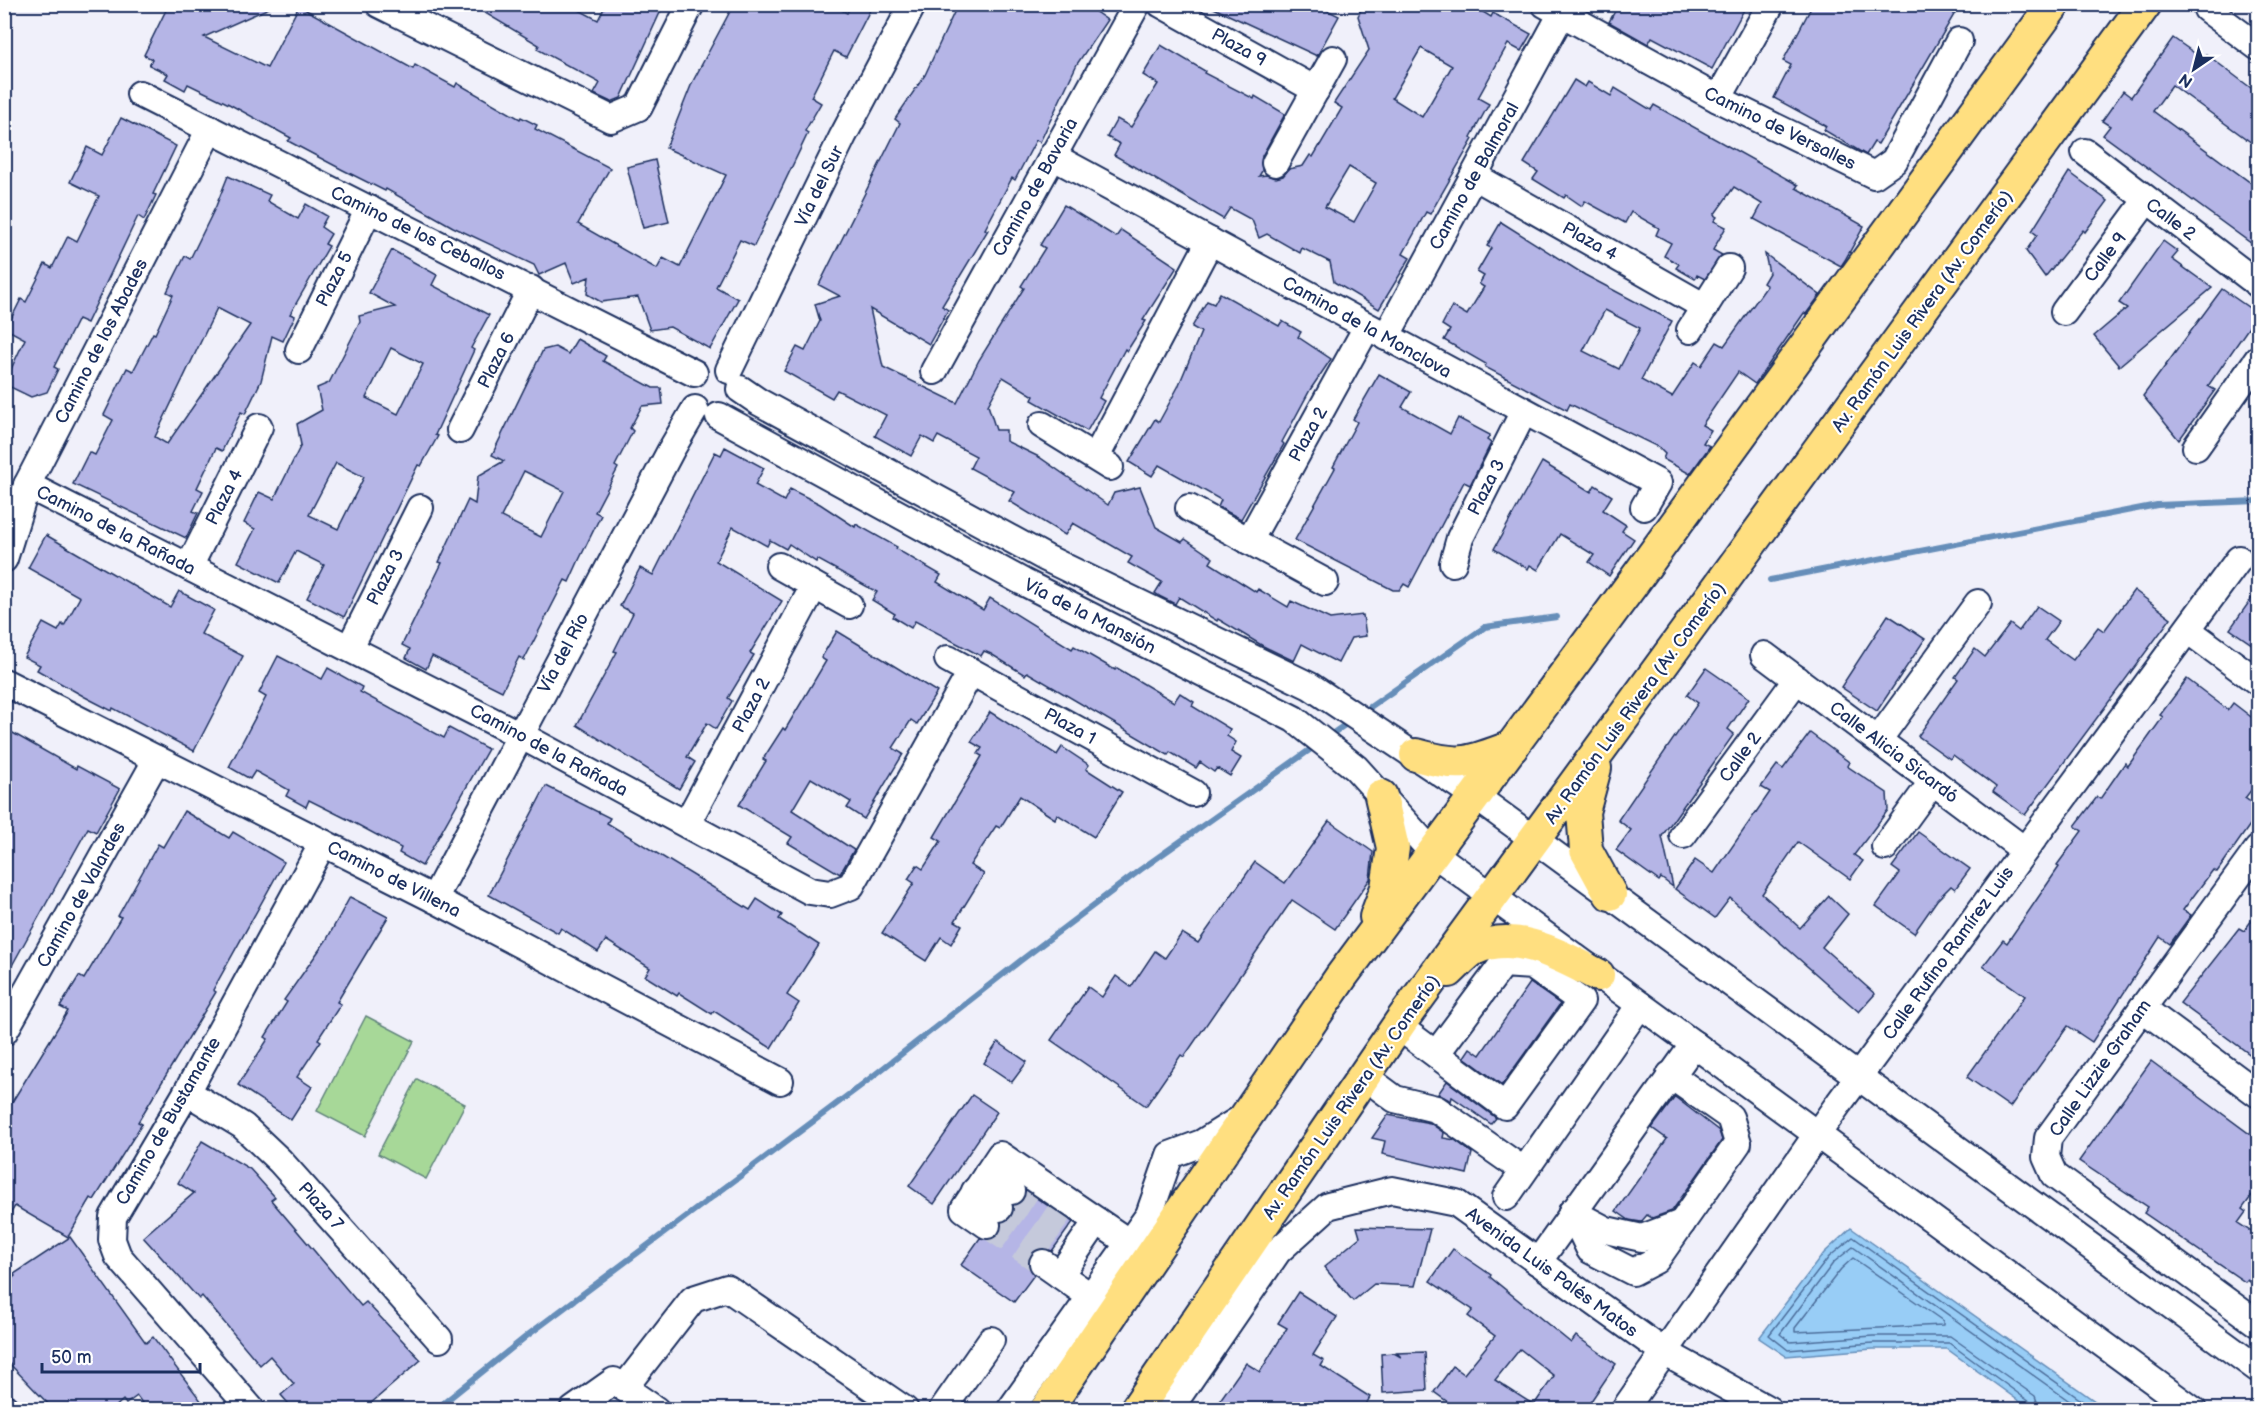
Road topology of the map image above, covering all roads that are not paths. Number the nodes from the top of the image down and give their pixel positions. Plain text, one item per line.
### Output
1 (379, 4) edge
2 (691, 4) edge
3 (913, 4) edge
4 (1137, 4) edge
5 (1161, 4) edge
6 (1771, 4) edge
7 (2054, 4) edge
8 (2145, 4) edge
9 (1558, 8) edge
10 (2207, 9) dead end
11 (1959, 41) dead end
12 (2259, 47) edge
13 (1333, 59) dead end
14 (1316, 90) junction
15 (140, 94) dead end
16 (1718, 99) junction
17 (210, 129) junction
18 (2085, 152) dead end
19 (1052, 156) junction
20 (1275, 163) dead end
21 (1474, 176) junction
22 (2146, 201) junction
23 (369, 209) junction
24 (1209, 241) junction
25 (1729, 268) dead end
26 (2259, 284) edge
27 (531, 289) junction
28 (1705, 307) junction
29 (2064, 312) dead end
30 (1690, 330) dead end
31 (1376, 332) junction
32 (298, 350) dead end
33 (2259, 359) edge
34 (934, 371) dead end
35 (694, 374) junction
36 (735, 379) junction
37 (707, 412) junction
38 (1523, 412) junction
39 (1042, 425) dead end
40 (259, 427) dead end
41 (460, 430) dead end
42 (2196, 447) dead end
43 (27, 485) junction
44 (1644, 507) dead end
45 (420, 508) dead end
46 (1189, 508) dead end
47 (1249, 541) junction
48 (4, 559) edge
49 (2239, 559) dead end
50 (1453, 563) dead end
51 (779, 566) dead end
52 (189, 567) junction
53 (1325, 582) dead end
54 (814, 586) junction
55 (1978, 603) dead end
56 (849, 605) dead end
57 (2188, 631) junction
58 (350, 647) junction
59 (1764, 655) dead end
60 (948, 659) dead end
61 (971, 672) junction
62 (1797, 679) junction
63 (4, 682) edge
64 (2259, 682) edge
65 (520, 735) junction
66 (1878, 740) junction
67 (1512, 747) junction
68 (1600, 751) junction
69 (1416, 755) junction
70 (157, 759) junction
71 (1933, 781) junction
72 (1193, 793) dead end
73 (1381, 796) junction
74 (1475, 796) junction
75 (687, 823) junction
76 (1683, 835) dead end
77 (1535, 840) junction
78 (323, 843) junction
79 (1885, 847) dead end
80 (2023, 849) junction
81 (2259, 849) edge
82 (1433, 853) junction
83 (1610, 894) junction
84 (1493, 897) junction
85 (434, 899) junction
86 (1368, 940) junction
87 (1599, 975) junction
88 (1417, 1000) junction
89 (1581, 1001) junction
90 (1640, 1005) junction
91 (2142, 1008) junction
92 (1398, 1026) junction
93 (4, 1032) edge
94 (1694, 1044) junction
95 (1437, 1054) junction
96 (1670, 1075) junction
97 (1364, 1076) junction
98 (1858, 1076) junction
99 (780, 1081) dead end
100 (187, 1092) junction
101 (2259, 1094) edge
102 (1247, 1115) junction
103 (1817, 1134) junction
104 (1523, 1170) junction
105 (981, 1183) junction
106 (1506, 1197) dead end
107 (1572, 1212) junction
108 (1682, 1223) junction
109 (1128, 1242) junction
110 (1068, 1248) junction
111 (1538, 1262) junction
112 (1090, 1296) junction
113 (2259, 1324) edge
114 (439, 1339) dead end
115 (991, 1340) dead end
116 (1664, 1352) junction
117 (2259, 1369) edge
118 (624, 1388) junction
119 (252, 1410) edge
120 (573, 1410) edge
121 (656, 1410) edge
122 (905, 1410) edge
123 (942, 1410) edge
124 (1011, 1410) edge
125 (1046, 1410) edge
126 (1136, 1410) edge
127 (1170, 1410) edge
128 (1624, 1410) edge
129 (1769, 1410) edge
130 (2193, 1410) edge

1 - 2 street
3 - 36 street, Vía del Sur
4 - 19 street, Camino de Bavaria
5 - 14 street, Plaza 9
6 - 16 street
7 - 67 main road
8 - 68 main road, Av. Ramón Luis Rivera (Av. Comerío)
9 - 16 street, Camino de Versalles
9 - 21 street, Camino de Balmoral
10 - 12 street
11 - 16 street, Camino de Versalles
13 - 14 street
14 - 20 street
15 - 17 street, Camino de los Ceballos
17 - 23 street, Camino de los Ceballos
17 - 43 street, Camino de los Abades
18 - 22 street, Calle 2
19 - 24 street, Camino de la Monclova
19 - 34 street, Camino de Bavaria
21 - 28 street, Plaza 4
21 - 31 street, Camino de Balmoral
22 - 26 street, Calle 2
22 - 29 street, Calle 9
23 - 27 street, Camino de los Ceballos
23 - 32 street, Plaza 5
24 - 31 street, Camino de la Monclova
24 - 39 street
25 - 28 street
27 - 35 street, Camino de los Ceballos
27 - 41 street, Plaza 6
28 - 30 street
31 - 38 street, Camino de la Monclova
31 - 47 street, Plaza 2
33 - 42 street
35 - 36 street
35 - 37 street
36 - 37 street
36 - 69 street, Vía de la Mansión
37 - 65 street, Vía del Río
37 - 73 street, Vía de la Mansión
38 - 44 street, Camino de la Monclova
38 - 50 street, Plaza 3
40 - 52 street, Plaza 4
43 - 48 street, Camino de los Abades
43 - 52 street, Camino de la Rañada
45 - 58 street, Plaza 3
46 - 47 street
47 - 53 street
49 - 57 street, Calle Rufino Ramírez Luis
51 - 54 street
52 - 58 street, Camino de la Rañada
54 - 56 street
54 - 75 street, Plaza 2
55 - 66 street
57 - 64 street
57 - 80 street, Calle Rufino Ramírez Luis
58 - 65 street, Camino de la Rañada
59 - 62 street, Calle Alicia Sicardó
60 - 61 street, Plaza 1
61 - 72 street, Plaza 1
61 - 75 street, Camino de la Rañada
62 - 66 street, Calle Alicia Sicardó
62 - 76 street, Calle 2
63 - 70 street, Camino de Villena
65 - 75 street, Camino de la Rañada
65 - 85 street, Vía del Río
66 - 71 street, Calle Alicia Sicardó
67 - 69 main road
67 - 74 main road
68 - 77 main road, Av. Ramón Luis Rivera (Av. Comerío)
68 - 83 main road
69 - 74 street, Vía de la Mansión
70 - 78 street, Camino de Villena
70 - 93 street, Camino de Valardes
71 - 79 street
71 - 80 street, Calle Alicia Sicardó
73 - 82 street, Vía de la Mansión
73 - 86 main road
74 - 77 street, Vía de la Mansión
74 - 82 main road
77 - 83 street, Vía de la Mansión
77 - 84 main road, Av. Ramón Luis Rivera (Av. Comerío)
78 - 85 street, Camino de Villena
78 - 100 street, Camino de Bustamante
80 - 98 street, Calle Rufino Ramírez Luis
81 - 91 street, Calle Lizzie Graham
82 - 84 street, Vía de la Mansión
82 - 86 main road
83 - 98 street, Vía de la Mansión
84 - 87 street, Vía de la Mansión
84 - 88 main road, Av. Ramón Luis Rivera (Av. Comerío)
85 - 99 street, Camino de Villena
86 - 102 main road
87 - 88 main road
87 - 89 street
87 - 90 street, Vía de la Mansión
88 - 92 main road, Av. Ramón Luis Rivera (Av. Comerío)
89 - 95 street
89 - 95 street
90 - 94 street, Vía de la Mansión
90 - 104 street
91 - 101 street
91 - 113 street, Calle Lizzie Graham
92 - 95 street
92 - 97 main road, Av. Ramón Luis Rivera (Av. Comerío)
94 - 96 street
94 - 103 street, Vía de la Mansión
96 - 107 street
96 - 108 street
97 - 104 street
97 - 126 main road, Av. Ramón Luis Rivera (Av. Comerío)
98 - 103 street, Calle Rufino Ramírez Luis
98 - 117 street, Vía de la Mansión
100 - 114 street, Plaza 7
100 - 119 street, Camino de Bustamante
102 - 109 street
102 - 125 main road
103 - 116 street, Calle Rufino Ramírez Luis
103 - 130 street, Vía de la Mansión
104 - 106 street
105 - 105 street
105 - 110 street
107 - 108 street
107 - 108 street
107 - 111 street
109 - 110 street
109 - 112 street
110 - 112 street
111 - 116 street, Avenida Luis Palés Matos
111 - 127 street, Avenida Luis Palés Matos
112 - 124 street
115 - 123 street
116 - 128 street, Calle Rufino Ramírez Luis
116 - 129 street, Avenida Luis Palés Matos
118 - 120 street
118 - 121 street
118 - 122 street

